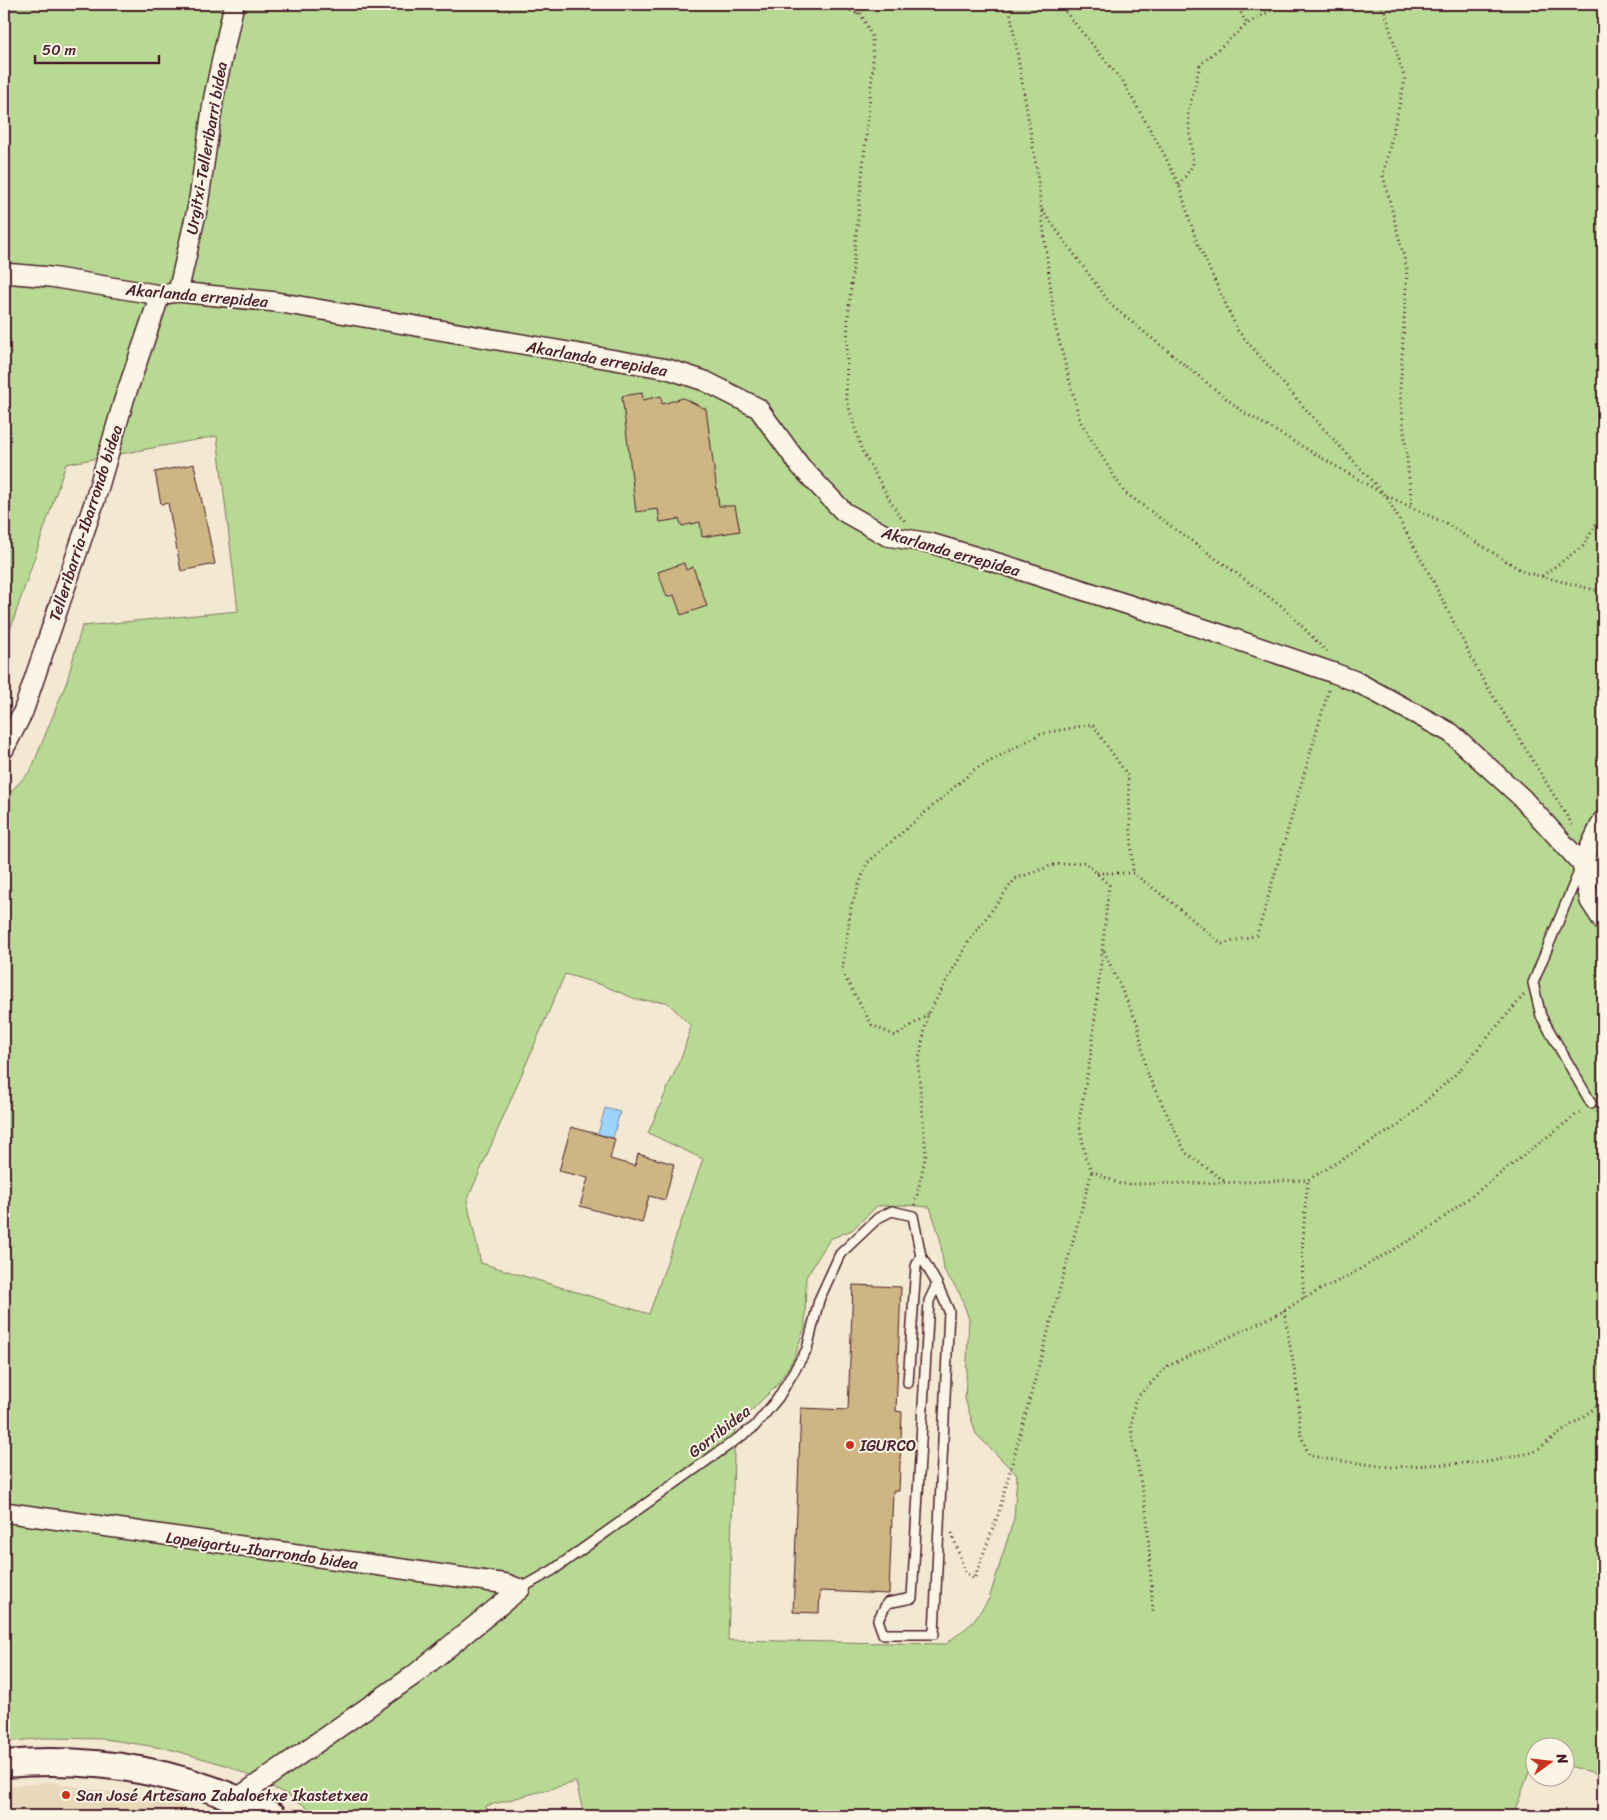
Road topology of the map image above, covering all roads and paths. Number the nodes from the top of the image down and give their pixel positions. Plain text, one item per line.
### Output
1 (234, 4) edge
2 (837, 4) edge
3 (855, 4) edge
4 (1009, 4) edge
5 (1059, 4) edge
6 (1236, 4) edge
7 (1282, 4) edge
8 (1378, 4) edge
9 (1247, 24) junction
10 (1179, 185) junction
11 (1042, 209) junction
12 (4, 273) edge
13 (169, 294) junction
14 (1386, 496) junction
15 (1412, 508) junction
16 (1603, 513) edge
17 (930, 543) junction
18 (1542, 576) junction
19 (1603, 592) edge
20 (1334, 673) junction
21 (4, 749) edge
22 (1603, 820) edge
23 (1576, 832) dead end
24 (1582, 864) junction
25 (1097, 873) junction
26 (1133, 873) junction
27 (1603, 877) edge
28 (1603, 921) edge
29 (1103, 950) junction
30 (1533, 983) junction
31 (928, 1014) junction
32 (1591, 1103) joint
33 (1092, 1171) junction
34 (1308, 1180) junction
35 (1227, 1183) junction
36 (913, 1216) junction
37 (921, 1256) junction
38 (937, 1284) junction
39 (1304, 1298) junction
40 (1284, 1311) junction
41 (908, 1383) dead end
42 (1603, 1402) edge
43 (941, 1500) junction
44 (4, 1512) edge
45 (520, 1589) junction
46 (1153, 1611) dead end
47 (4, 1764) edge
48 (4, 1778) edge
49 (239, 1808) edge
50 (272, 1816) edge

1 - 13 street, Urgitxi-Telleribarri bidea
2 - 3 path
3 - 17 path
4 - 11 path
5 - 10 path
6 - 9 path
7 - 9 path
8 - 15 path
9 - 10 path
10 - 14 path
11 - 14 path
11 - 20 path
12 - 13 street, Akarlanda errepidea
13 - 17 street, Akarlanda errepidea
13 - 21 street, Telleribarria-Ibarrondo bidea
14 - 15 path
14 - 23 path
15 - 18 path
16 - 18 path
17 - 20 street, Akarlanda errepidea
18 - 19 path
20 - 24 street, Akarlanda errepidea
20 - 26 path
22 - 24 street
24 - 27 street, Akarlanda errepidea
24 - 28 street
24 - 30 lane
25 - 26 path
25 - 29 path
25 - 31 path
26 - 31 path
29 - 33 path
29 - 35 path
30 - 32 lane
30 - 34 path
31 - 36 path
32 - 39 path
33 - 35 path
33 - 43 path
34 - 35 path
34 - 39 path
36 - 37 lane
36 - 45 lane, Gorribidea
37 - 38 lane
37 - 41 lane
38 - 43 lane
38 - 43 lane
39 - 40 path
40 - 42 path
40 - 46 path
44 - 45 street, Lopeigartu-Ibarrondo bidea
45 - 49 street
47 - 49 main road
48 - 49 main road
49 - 50 main road

